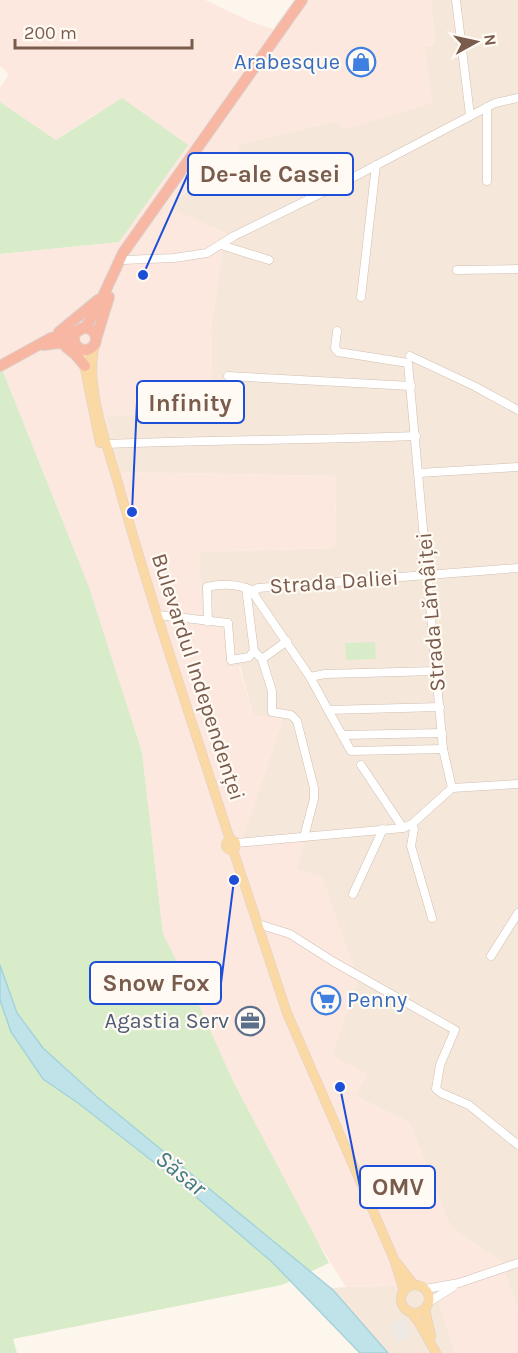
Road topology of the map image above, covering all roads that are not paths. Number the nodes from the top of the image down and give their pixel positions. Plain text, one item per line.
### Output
1 (302, 0) edge
2 (456, 0) edge
3 (518, 98) edge
4 (487, 107) junction
5 (470, 115) junction
6 (376, 165) junction
7 (487, 181) dead end
8 (130, 243) junction
9 (221, 245) junction
10 (123, 260) junction
11 (269, 260) dead end
12 (518, 269) edge
13 (457, 270) dead end
14 (102, 296) junction
15 (361, 297) dead end
16 (83, 329) junction
17 (338, 331) dead end
18 (54, 340) junction
19 (96, 342) junction
20 (78, 347) junction
21 (409, 359) junction
22 (0, 366) edge
23 (84, 366) junction
24 (228, 376) dead end
25 (411, 386) junction
26 (518, 410) edge
27 (416, 436) junction
28 (106, 444) junction
29 (518, 467) edge
30 (419, 473) junction
31 (129, 527) junction
32 (518, 568) edge
33 (429, 576) junction
34 (253, 589) junction
35 (158, 615) junction
36 (208, 622) junction
37 (287, 641) junction
38 (254, 651) junction
39 (262, 659) junction
40 (436, 671) junction
41 (310, 677) junction
42 (440, 707) junction
43 (328, 710) junction
44 (442, 732) junction
45 (342, 735) junction
46 (443, 748) junction
47 (361, 765) dead end
48 (518, 784) edge
49 (452, 788) junction
50 (412, 824) junction
51 (403, 828) junction
52 (383, 829) junction
53 (304, 837) junction
54 (233, 844) junction
55 (353, 894) dead end
56 (518, 913) edge
57 (432, 918) dead end
58 (258, 924) junction
59 (490, 956) dead end
60 (518, 1145) edge
61 (394, 1259) junction
62 (518, 1263) edge
63 (459, 1283) junction
64 (414, 1285) junction
65 (425, 1289) junction
66 (404, 1291) junction
67 (427, 1305) junction
68 (411, 1313) junction
69 (436, 1353) edge

1 - 8 highway, Bulevardul Independenței
2 - 5 street
3 - 4 street
4 - 5 street
4 - 7 street
5 - 6 street
6 - 9 street
6 - 15 street
8 - 10 highway, Bulevardul Independenței
8 - 14 highway, Bulevardul Independenței
9 - 10 street
9 - 11 street
10 - 19 highway, Bulevardul Independenței
12 - 13 street
14 - 16 highway, Bulevardul Independenței
14 - 18 highway
16 - 18 highway
16 - 19 highway
16 - 20 highway
17 - 21 street
18 - 20 highway
18 - 22 highway
18 - 23 highway
19 - 20 highway
19 - 28 main road, Bulevardul Independenței
20 - 23 main road, Bulevardul Independenței
21 - 25 street, Strada Lămâiței
21 - 26 street
23 - 31 main road, Bulevardul Independenței
24 - 25 street
25 - 27 street, Strada Lămâiței
27 - 28 street
27 - 30 street, Strada Lămâiței
28 - 31 main road, Bulevardul Independenței
29 - 30 street
30 - 33 street, Strada Lămâiței
31 - 35 main road, Bulevardul Independenței
32 - 33 street, Strada Daliei
33 - 34 street, Strada Daliei
33 - 40 street, Strada Lămâiței
34 - 36 street, Strada Daliei
34 - 37 street
34 - 38 street
35 - 36 street
35 - 54 main road, Bulevardul Independenței
36 - 38 street
37 - 39 street
37 - 41 street
38 - 39 street
39 - 53 street
40 - 41 street
40 - 42 street, Strada Lămâiței
41 - 43 street
42 - 43 street
42 - 44 street, Strada Lămâiței
43 - 45 street
44 - 45 street
44 - 46 street, Strada Lămâiței
45 - 46 street
46 - 49 street, Strada Lămâiței
47 - 51 street
48 - 49 street
49 - 50 street
50 - 51 street
50 - 57 street
51 - 52 street
52 - 53 street
52 - 55 street
53 - 54 street
54 - 58 main road, Bulevardul Independenței
56 - 59 street
58 - 60 street
58 - 61 main road, Bulevardul Independenței
61 - 64 main road, Bulevardul Independenței
61 - 66 main road, Bulevardul Independenței
62 - 63 street
63 - 65 street
63 - 67 street
64 - 65 main road
64 - 66 main road
65 - 67 main road
66 - 68 main road
67 - 68 main road
67 - 69 main road
68 - 69 main road

